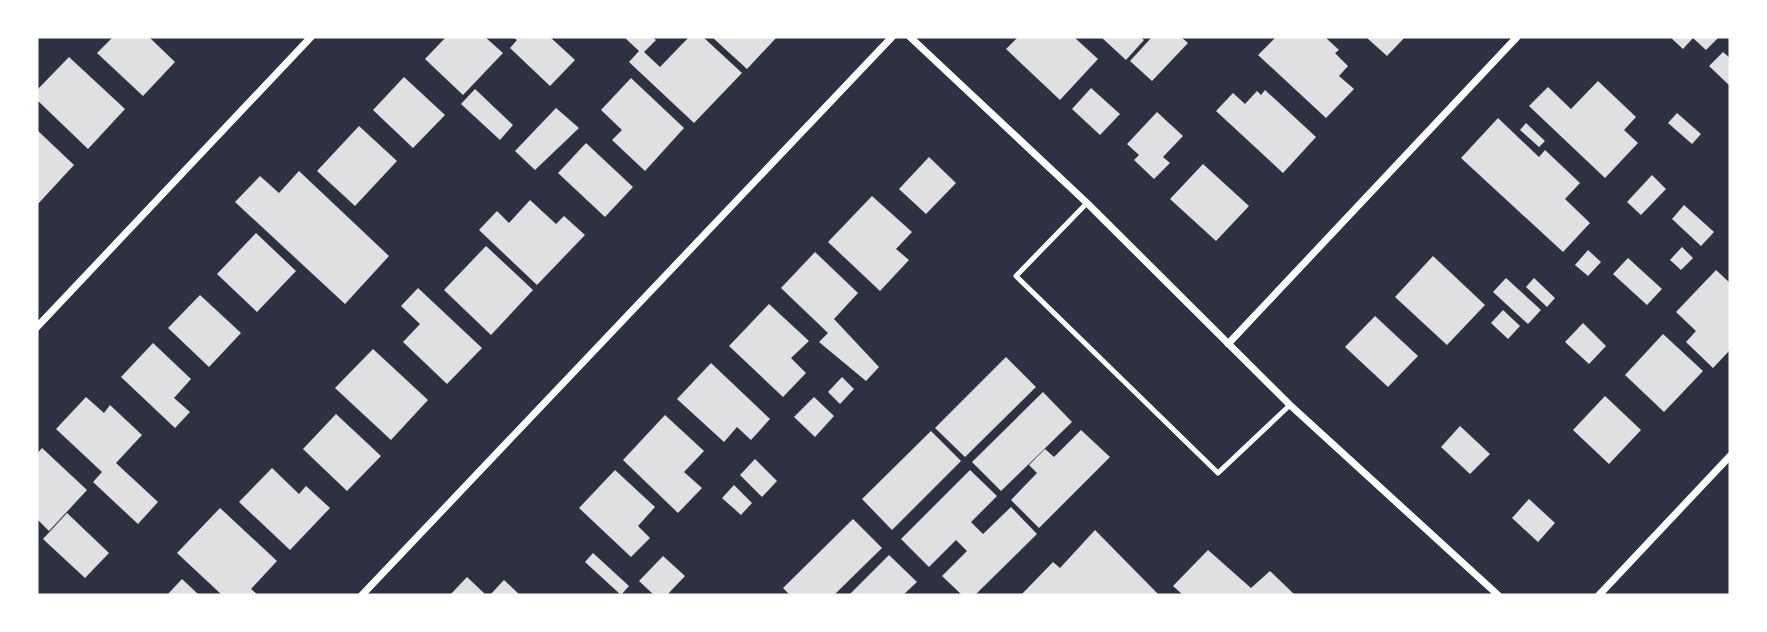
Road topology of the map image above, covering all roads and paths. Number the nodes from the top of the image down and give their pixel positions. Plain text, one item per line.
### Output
1 (311, 37) edge
2 (891, 37) edge
3 (910, 37) edge
4 (1517, 37) edge
5 (1087, 203) junction
6 (37, 327) edge
7 (1228, 344) junction
8 (1290, 405) junction
9 (1730, 456) edge
10 (362, 595) edge
11 (1498, 595) edge
12 (1600, 595) edge

1 - 6 street
2 - 10 street
3 - 5 street
4 - 7 street
5 - 7 street
5 - 8 lane
7 - 8 street
8 - 11 street
9 - 12 street

